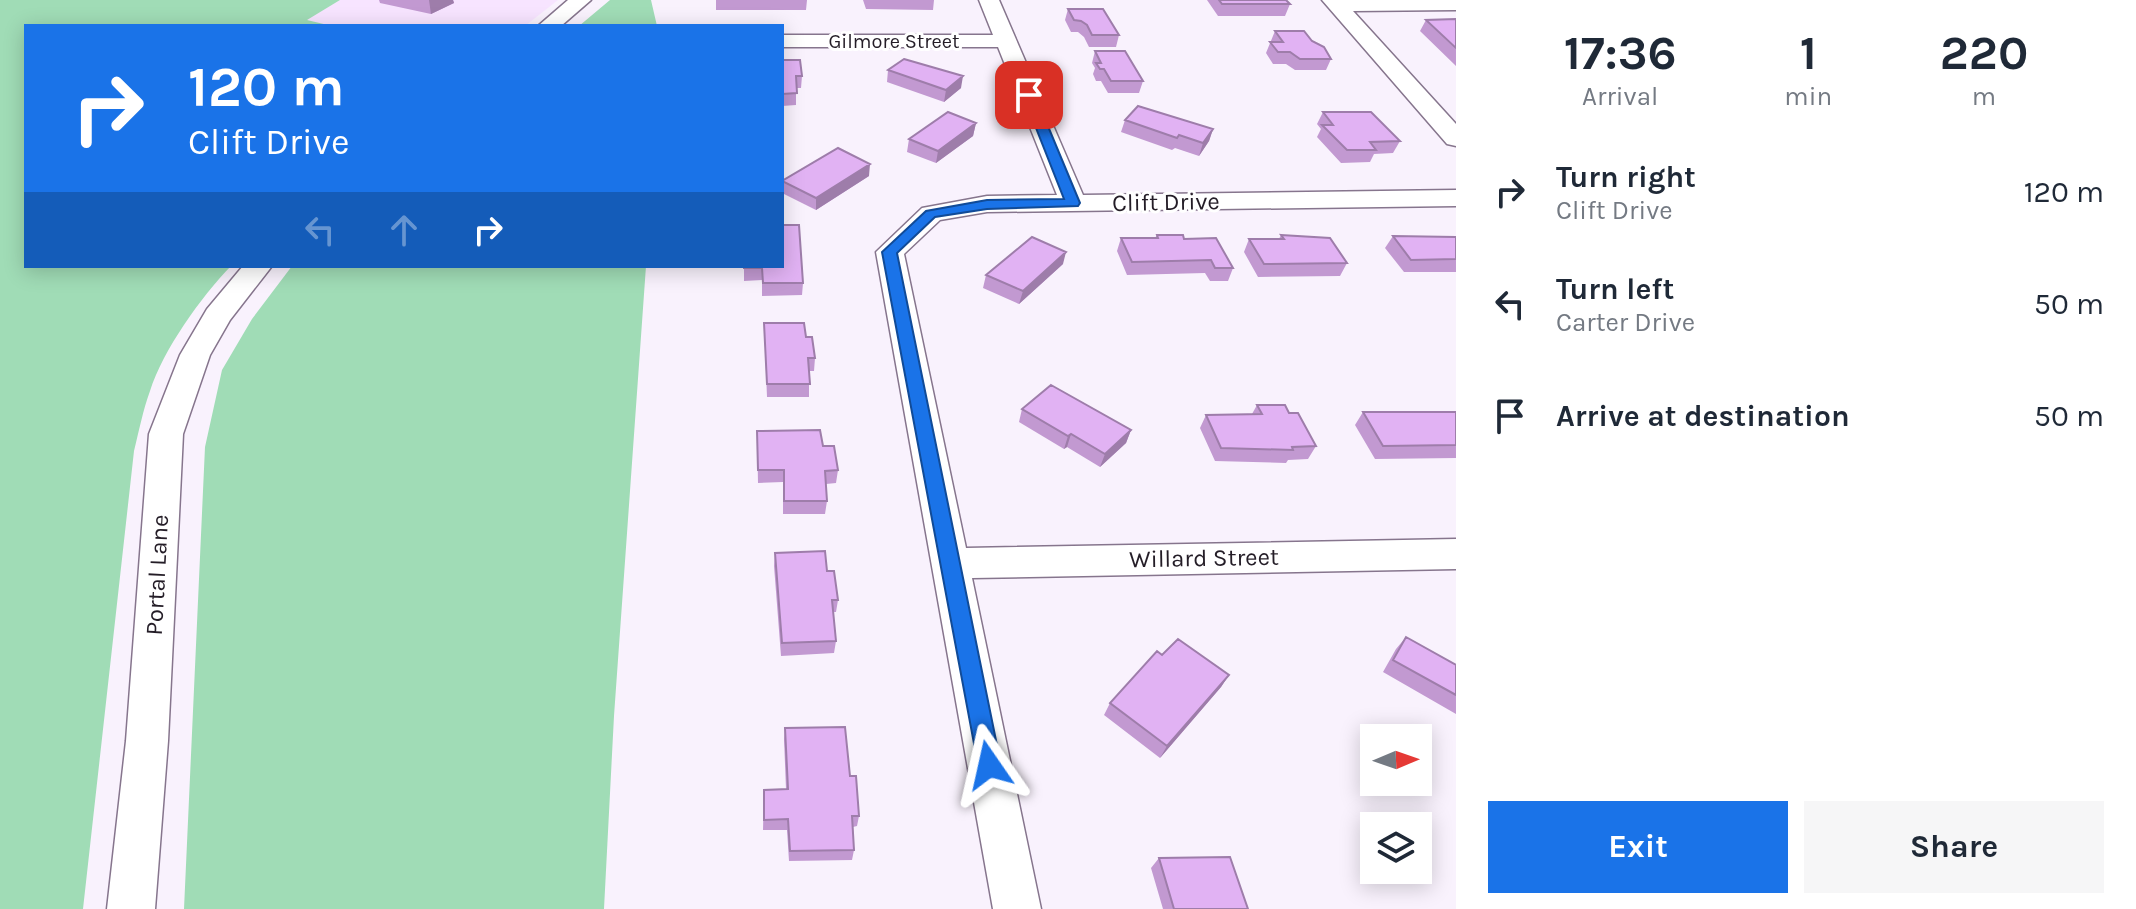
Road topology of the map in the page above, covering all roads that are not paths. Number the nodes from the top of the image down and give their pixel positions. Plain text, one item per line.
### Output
1 (581, 0) edge
2 (989, 0) edge
3 (1334, 3) edge
4 (1456, 4) edge
5 (551, 24) edge
6 (784, 41) edge
7 (1007, 41) junction
8 (1456, 139) edge
9 (1456, 198) edge
10 (1073, 203) junction
11 (256, 268) edge
12 (1456, 554) edge
13 (951, 563) junction
14 (131, 909) edge
15 (1017, 909) edge

1 - 5 street
2 - 7 street
3 - 4 street
3 - 8 street
6 - 7 street, Gilmore Street
7 - 10 street
9 - 10 street, Clift Drive
10 - 13 street, Clift Drive
11 - 14 street, Portal Lane
12 - 13 street, Willard Street
13 - 15 street, Clift Drive

